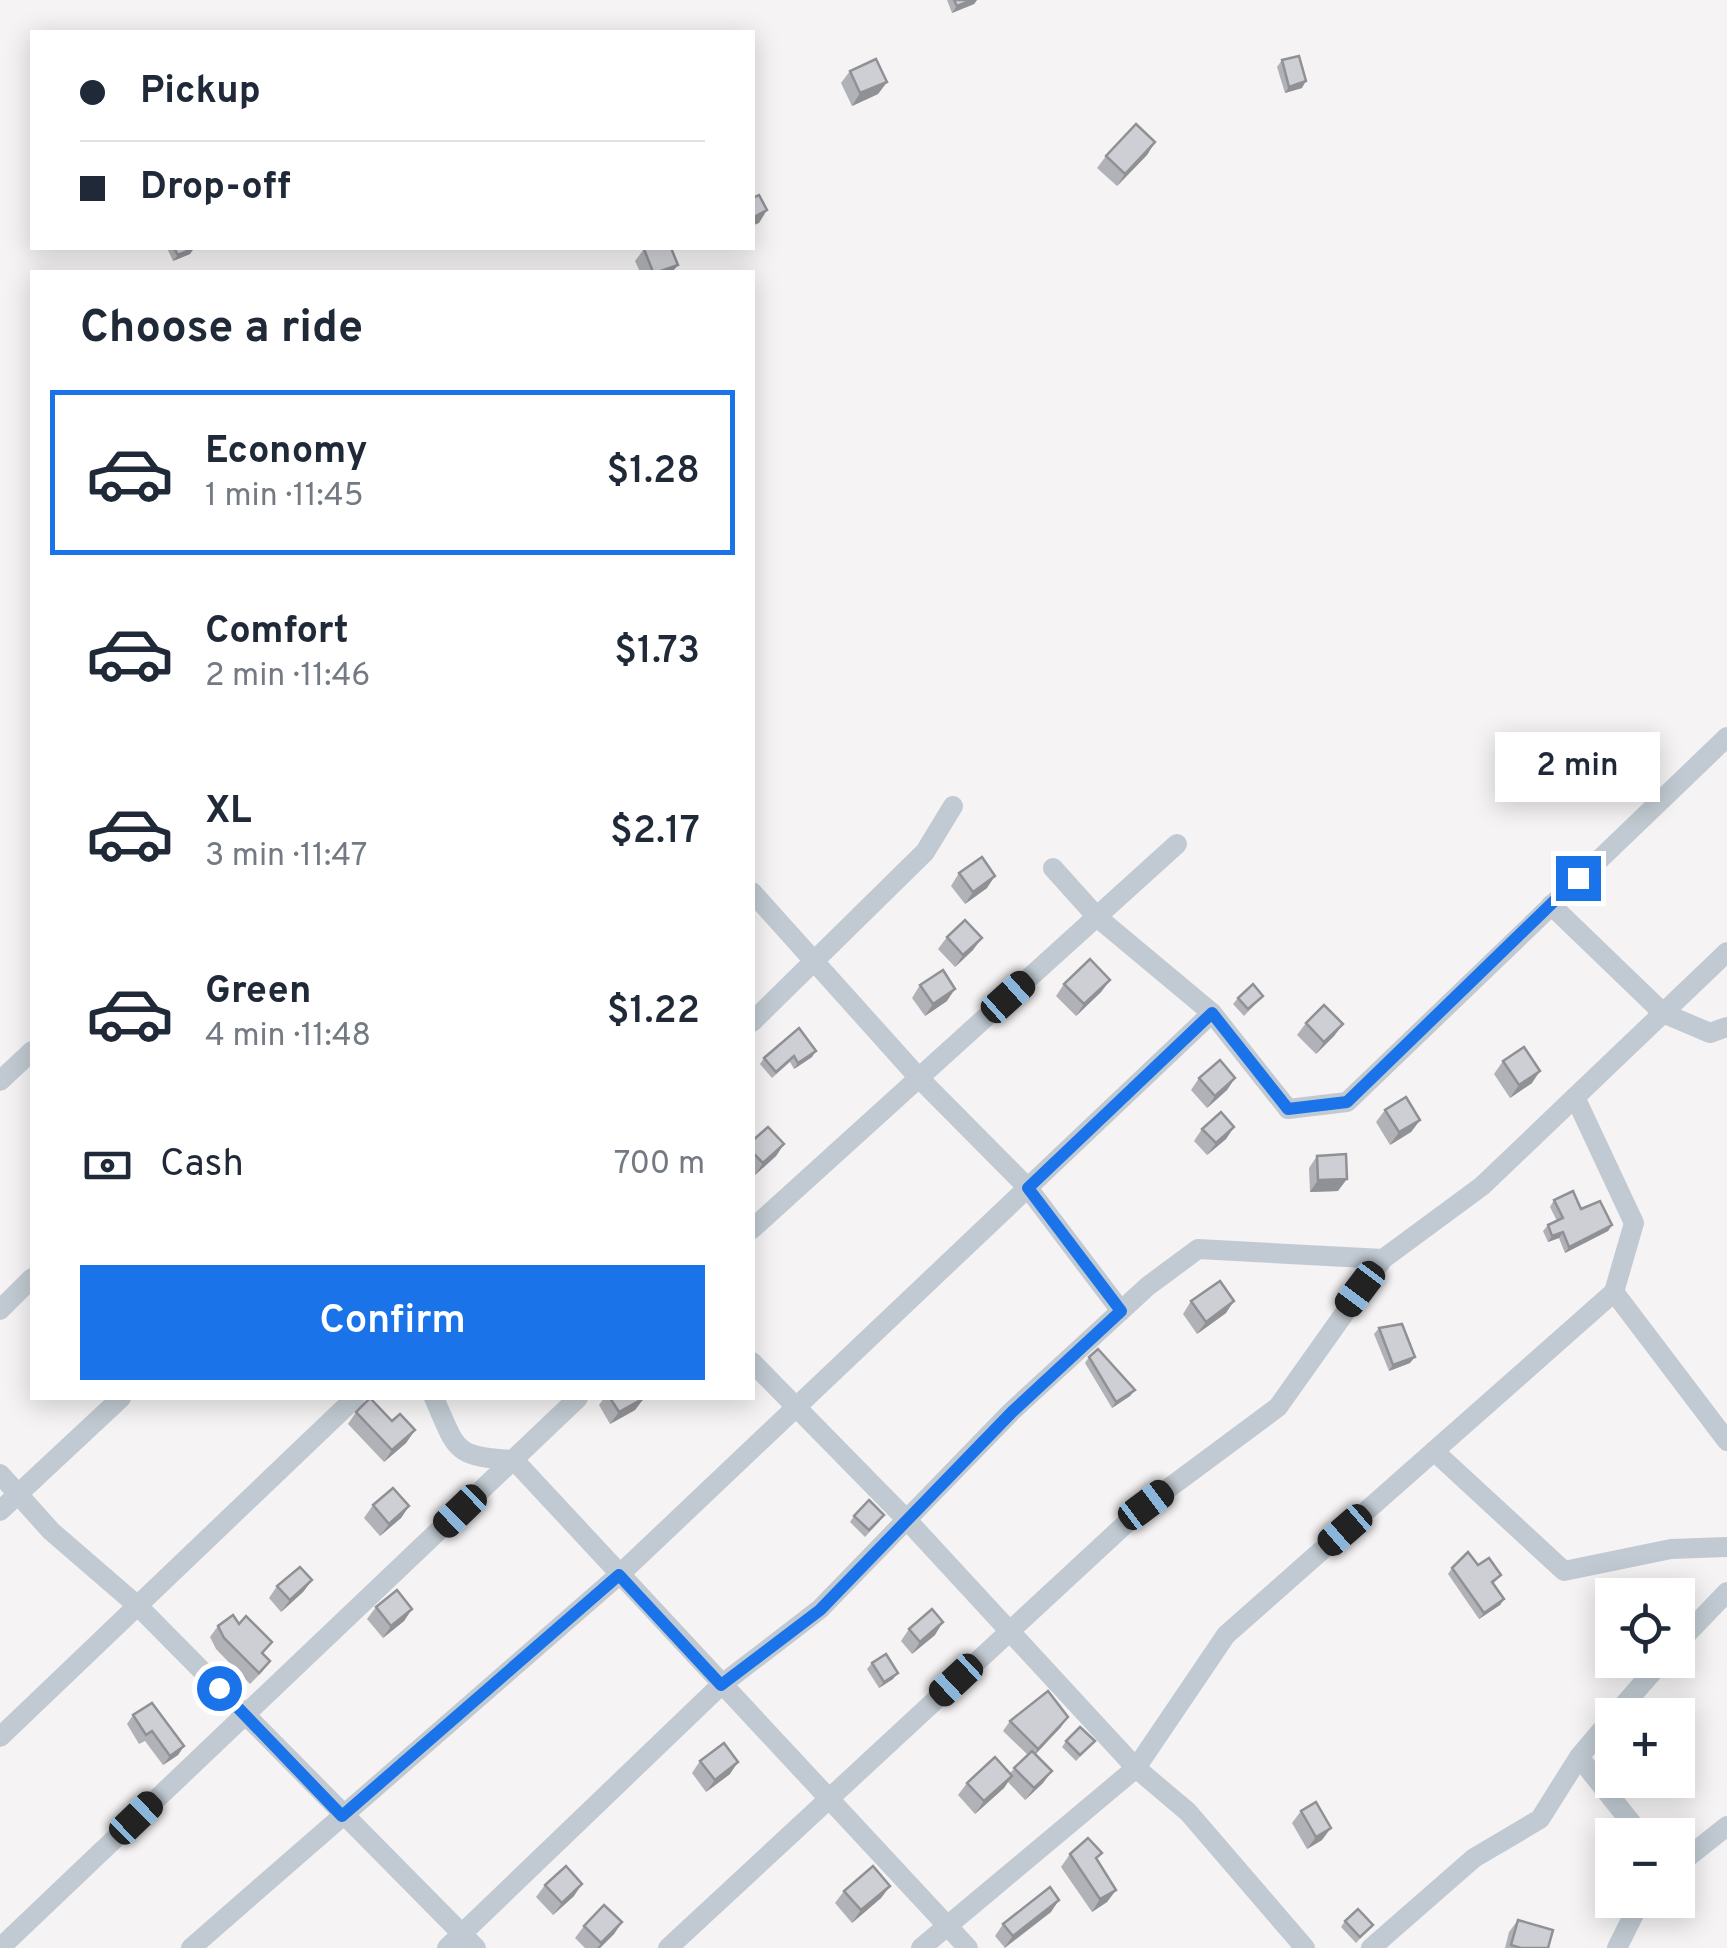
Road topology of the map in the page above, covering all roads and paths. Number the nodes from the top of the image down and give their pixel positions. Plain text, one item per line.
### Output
1 (1727, 737) edge
2 (952, 806) dead end
3 (1177, 844) dead end
4 (1053, 868) dead end
5 (755, 895) edge
6 (1551, 904) junction
7 (1097, 916) junction
8 (1727, 952) edge
9 (815, 960) junction
10 (1212, 1013) junction
11 (1663, 1013) junction
12 (755, 1019) edge
13 (1727, 1027) edge
14 (30, 1053) edge
15 (920, 1078) junction
16 (0, 1081) edge
17 (1574, 1097) junction
18 (1028, 1188) junction
19 (755, 1225) edge
20 (1383, 1259) junction
21 (30, 1280) edge
22 (1614, 1292) junction
23 (0, 1310) edge
24 (1121, 1311) junction
25 (755, 1365) edge
26 (120, 1400) edge
27 (353, 1400) edge
28 (435, 1400) edge
29 (576, 1400) edge
30 (795, 1408) junction
31 (1727, 1441) edge
32 (1434, 1452) junction
33 (514, 1460) junction
34 (0, 1474) edge
35 (18, 1494) junction
36 (0, 1510) edge
37 (907, 1520) junction
38 (1727, 1547) edge
39 (619, 1575) junction
40 (1727, 1592) edge
41 (139, 1608) junction
42 (1695, 1625) edge
43 (1007, 1631) junction
44 (1648, 1678) edge
45 (721, 1685) junction
46 (1630, 1698) edge
47 (246, 1715) junction
48 (0, 1737) edge
49 (1595, 1739) edge
50 (1579, 1757) junction
51 (1136, 1768) junction
52 (827, 1802) junction
53 (342, 1816) junction
54 (1627, 1818) edge
55 (1727, 1826) edge
56 (1695, 1851) edge
57 (1632, 1918) edge
58 (944, 1924) junction
59 (462, 1943) edge
60 (0, 1948) edge
61 (191, 1948) edge
62 (668, 1948) edge
63 (920, 1948) edge
64 (968, 1948) edge
65 (1305, 1948) edge
66 (1371, 1948) edge
67 (1617, 1948) edge

1 - 6 street
2 - 9 street
3 - 7 street
4 - 7 street
5 - 9 street
6 - 10 street
6 - 11 street
7 - 10 street
7 - 15 street
8 - 11 street
9 - 12 street
9 - 15 street
10 - 18 street
11 - 13 street
11 - 17 street
14 - 16 street
15 - 18 street
15 - 19 street
17 - 20 street
17 - 22 street
18 - 24 street
18 - 30 street
20 - 24 street
20 - 43 street
21 - 23 street
22 - 31 street
22 - 32 street
24 - 37 street
25 - 30 street
26 - 35 street
27 - 41 street
28 - 33 street
29 - 33 street
30 - 37 street
30 - 39 street
32 - 38 street
32 - 51 street
33 - 39 street
33 - 47 street
34 - 35 street
35 - 36 street
35 - 41 street
37 - 43 street
37 - 45 street
39 - 45 street
39 - 53 street
40 - 42 street
41 - 47 street
41 - 48 street
43 - 51 street
43 - 52 street
44 - 46 street
45 - 52 street
45 - 59 street
47 - 53 street
47 - 60 street
49 - 50 street
50 - 54 street
50 - 66 street
51 - 58 street
51 - 65 street
52 - 58 street
52 - 62 street
53 - 59 street
53 - 61 street
55 - 56 street
57 - 67 street
58 - 63 street
58 - 64 street

